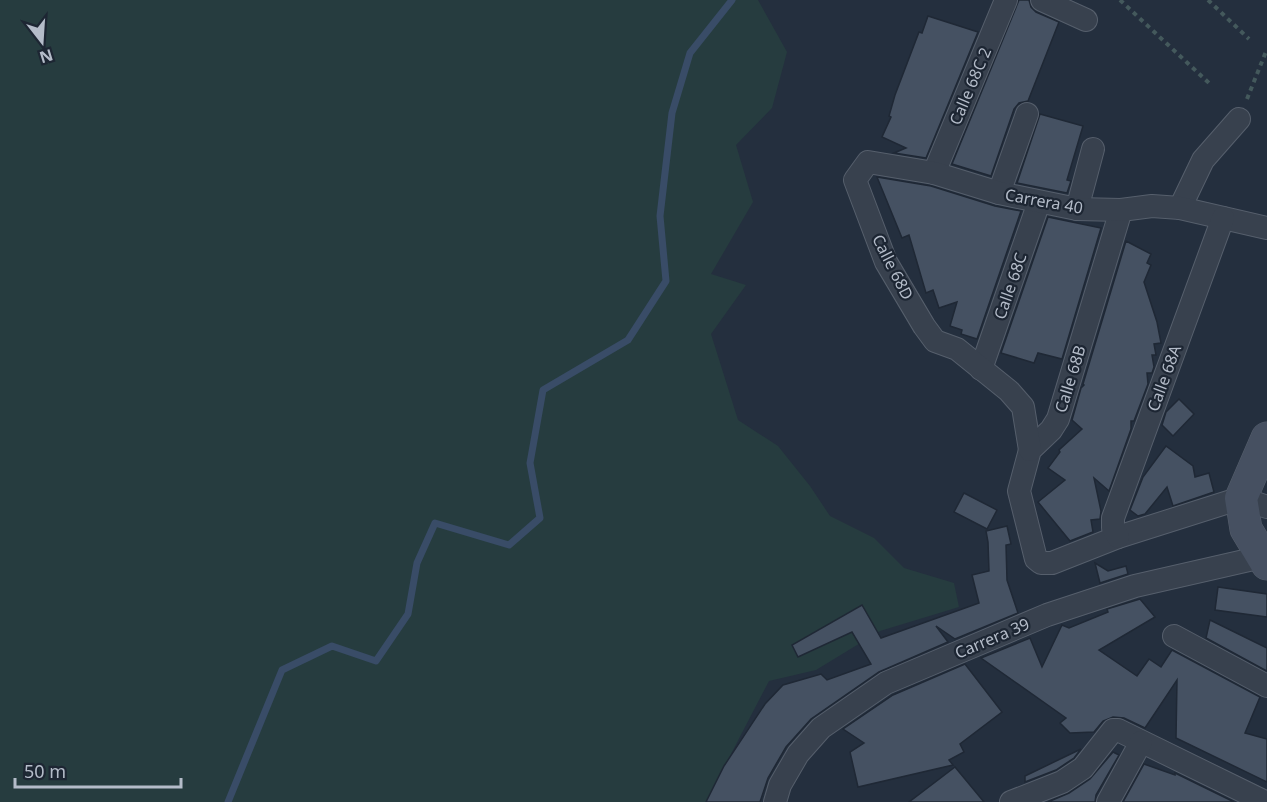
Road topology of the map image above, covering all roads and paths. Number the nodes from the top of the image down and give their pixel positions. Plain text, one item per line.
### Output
1 (1006, 0) edge
2 (1042, 0) edge
3 (1120, 0) edge
4 (1208, 0) edge
5 (1078, 16) dead end
6 (1249, 39) dead end
7 (1267, 49) edge
8 (1210, 84) dead end
9 (1027, 114) dead end
10 (1239, 118) joint
11 (1093, 149) dead end
12 (862, 169) joint
13 (934, 173) junction
14 (999, 193) junction
15 (1039, 202) junction
16 (1180, 208) junction
17 (1077, 210) junction
18 (1121, 210) junction
19 (1223, 218) junction
20 (1265, 223) edge
21 (981, 369) junction
22 (1267, 438) edge
23 (1030, 450) junction
24 (1254, 502) edge
25 (1119, 537) junction
26 (1264, 561) edge
27 (1174, 636) dead end
28 (1267, 686) edge
29 (1141, 742) junction
30 (775, 802) edge
31 (1011, 802) edge
32 (1108, 802) edge
33 (1265, 802) edge

1 - 13 street, Calle 68C 2
2 - 5 street
3 - 8 path
4 - 6 path
7 - 10 path
9 - 14 street
10 - 16 street
11 - 17 street
12 - 13 street, Carrera 40
12 - 21 street, Calle 68D
13 - 14 street, Carrera 40
14 - 15 street, Carrera 40
15 - 17 street, Carrera 40
15 - 21 street, Calle 68C
16 - 18 street, Carrera 40
16 - 19 street, Carrera 40
17 - 18 street, Carrera 40
18 - 23 street, Calle 68B
19 - 20 street, Carrera 40
19 - 25 street, Calle 68A
21 - 23 street
22 - 24 main road
23 - 25 street
24 - 25 street
24 - 26 main road, Carrera 39
26 - 30 street, Carrera 39
27 - 28 street
29 - 31 street
29 - 32 street
29 - 33 street

